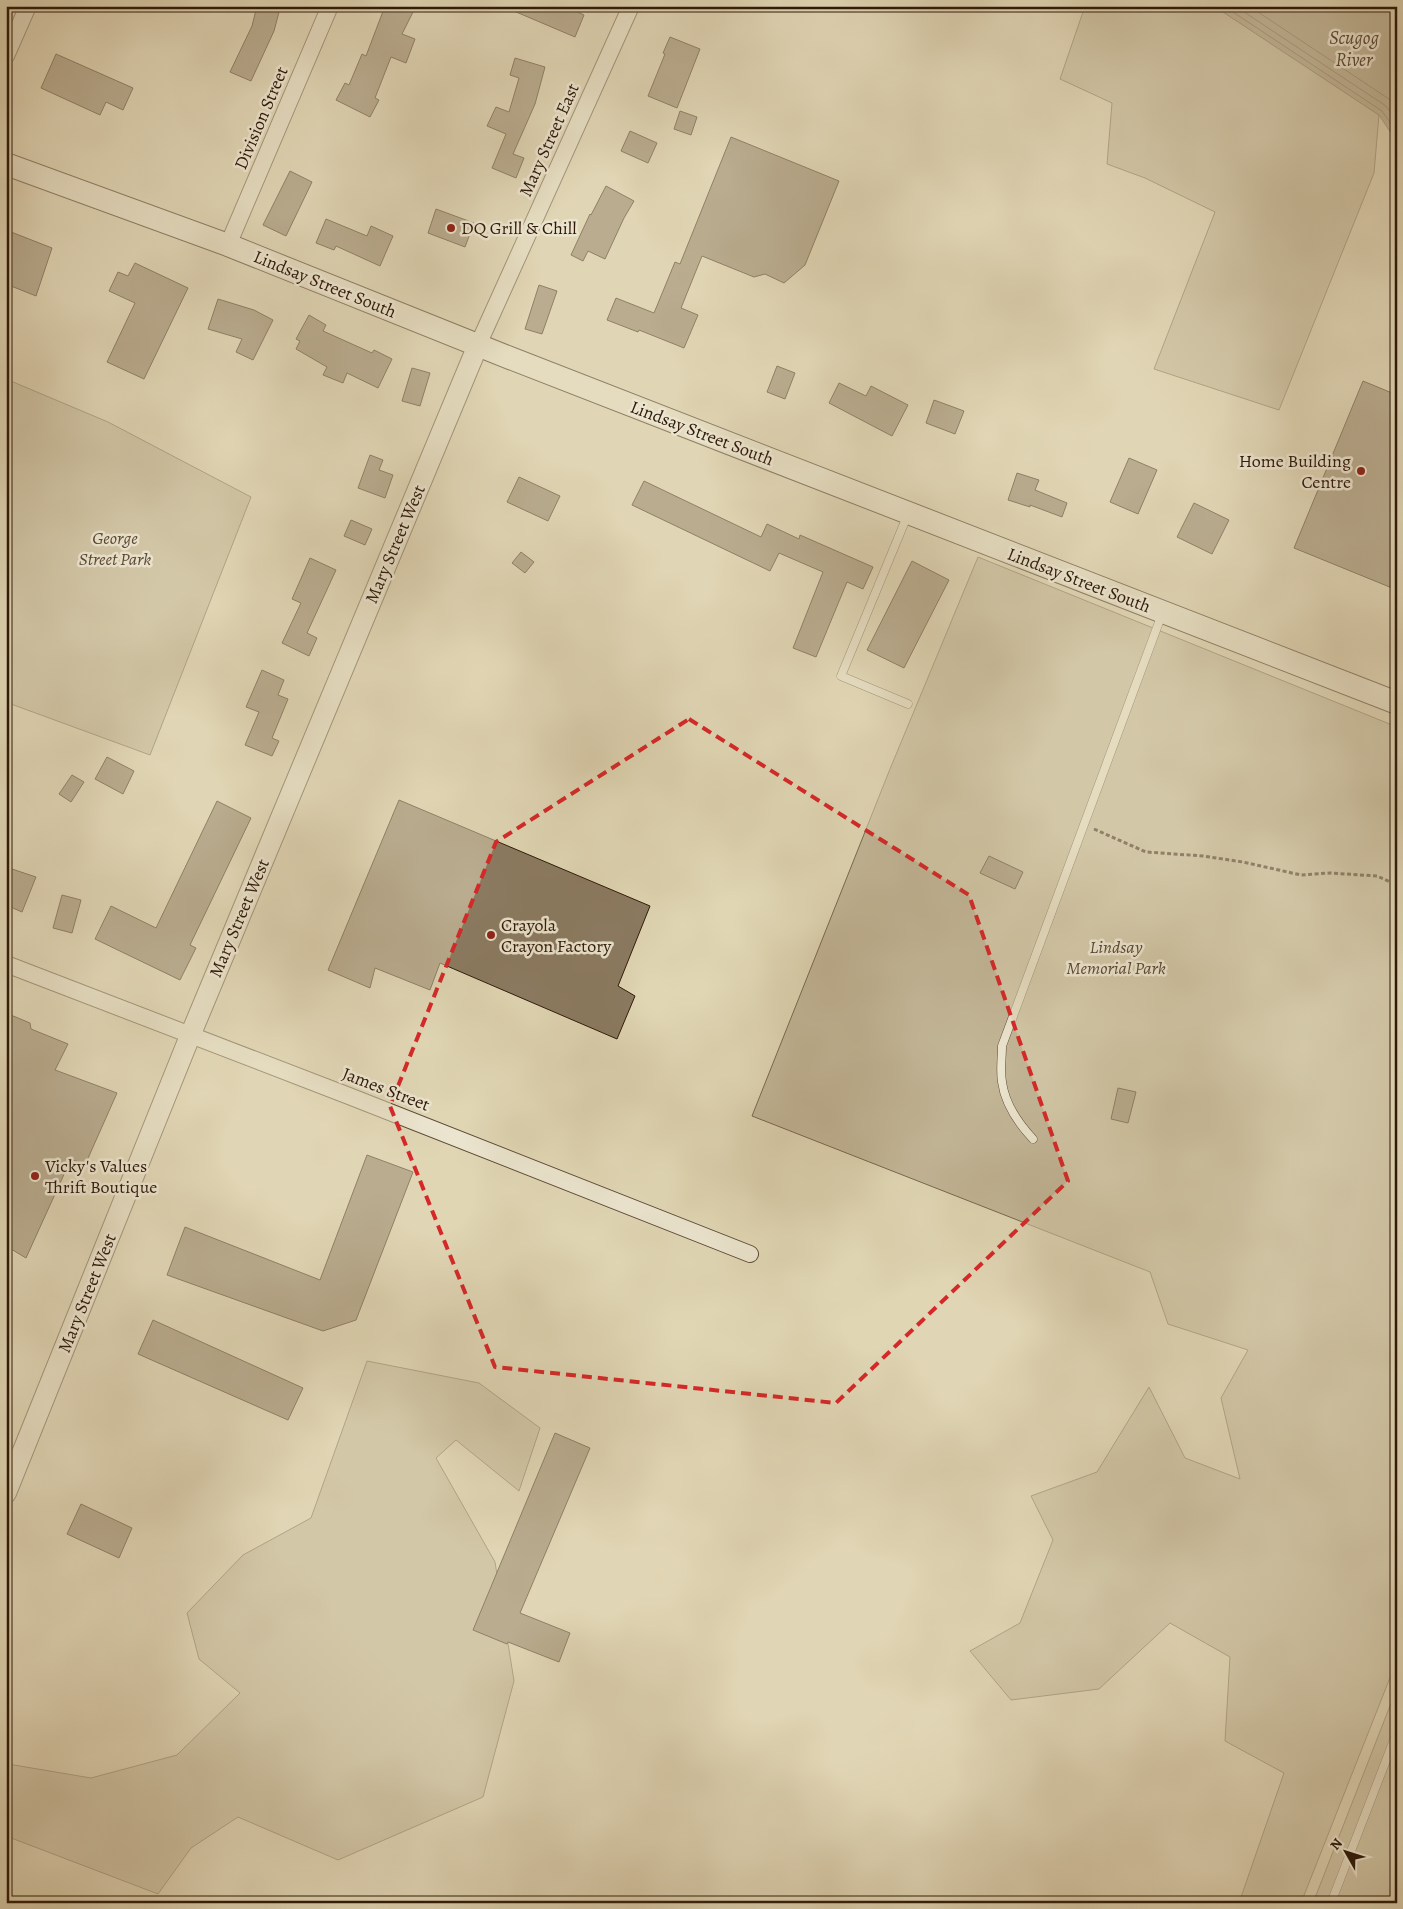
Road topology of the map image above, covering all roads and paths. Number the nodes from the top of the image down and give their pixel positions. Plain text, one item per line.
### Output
1 (28, 6) edge
2 (330, 6) edge
3 (631, 6) edge
4 (6, 56) edge
5 (6, 164) edge
6 (228, 245) junction
7 (478, 345) junction
8 (908, 513) junction
9 (1162, 612) junction
10 (1397, 703) edge
11 (908, 704) dead end
12 (1084, 824) junction
13 (1397, 885) edge
14 (6, 964) edge
15 (190, 1036) junction
16 (1033, 1139) dead end
17 (750, 1254) dead end
18 (6, 1493) edge
19 (1397, 1732) edge
20 (1331, 1903) edge

1 - 4 street
2 - 6 street, Division Street
3 - 7 street, Mary Street East
5 - 6 main road, Lindsay Street South
6 - 7 main road, Lindsay Street South
7 - 8 main road, Lindsay Street South
7 - 15 street, Mary Street West
8 - 9 main road, Lindsay Street South
8 - 11 lane
9 - 10 main road, Lindsay Street South
9 - 12 lane
12 - 13 path
12 - 16 lane
14 - 15 street, James Street
15 - 17 street, James Street
15 - 18 street, Mary Street West
19 - 20 lane

